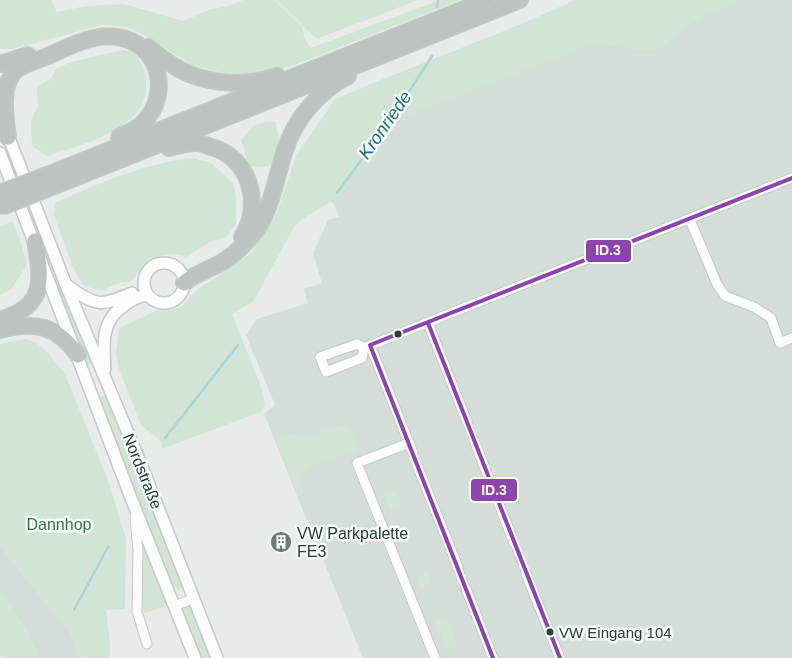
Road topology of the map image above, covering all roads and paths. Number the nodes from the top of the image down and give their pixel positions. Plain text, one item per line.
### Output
1 (487, 0) edge
2 (520, 0) edge
3 (430, 36) junction
4 (0, 64) edge
5 (324, 66) junction
6 (0, 115) edge
7 (8, 136) junction
8 (0, 153) edge
9 (127, 157) junction
10 (792, 178) edge
11 (50, 181) junction
12 (1, 203) edge
13 (690, 220) junction
14 (35, 241) junction
15 (183, 277) junction
16 (66, 285) junction
17 (146, 290) junction
18 (0, 320) edge
19 (428, 323) junction
20 (0, 330) edge
21 (792, 338) edge
22 (367, 347) junction
23 (78, 354) junction
24 (106, 378) junction
25 (467, 422) tunnel mouth
26 (474, 440) tunnel mouth
27 (408, 443) junction
28 (413, 453) dead end
29 (417, 465) dead end
30 (131, 498) junction
31 (514, 543) tunnel mouth
32 (458, 568) tunnel mouth
33 (526, 574) tunnel mouth
34 (466, 589) tunnel mouth
35 (194, 598) junction
36 (175, 606) junction
37 (147, 644) dead end
38 (195, 658) edge
39 (217, 658) edge
40 (435, 658) edge
41 (493, 658) edge
42 (560, 658) edge

1 - 5 highway
2 - 3 highway
3 - 9 highway
3 - 15 highway
4 - 5 highway
5 - 11 highway
6 - 7 street, Nordstraße
7 - 11 highway
7 - 16 street, Nordstraße
8 - 14 street, Nordstraße
9 - 11 highway
9 - 15 highway
10 - 13 street
11 - 12 highway, bridge
13 - 19 street
13 - 21 street
14 - 18 highway
14 - 23 street, Nordstraße
15 - 17 street
15 - 17 street
16 - 17 street
16 - 24 street, Nordstraße
17 - 24 street
19 - 22 street
19 - 25 street
20 - 23 highway
22 - 22 street
22 - 27 street
23 - 30 street, Nordstraße
24 - 35 street, Nordstraße
26 - 31 street
27 - 28 street
27 - 40 street
29 - 32 street
30 - 36 street, Nordstraße
30 - 37 street, Nordstraße
33 - 42 street
34 - 41 street
35 - 36 street
35 - 39 street, Nordstraße
36 - 38 street, Nordstraße

